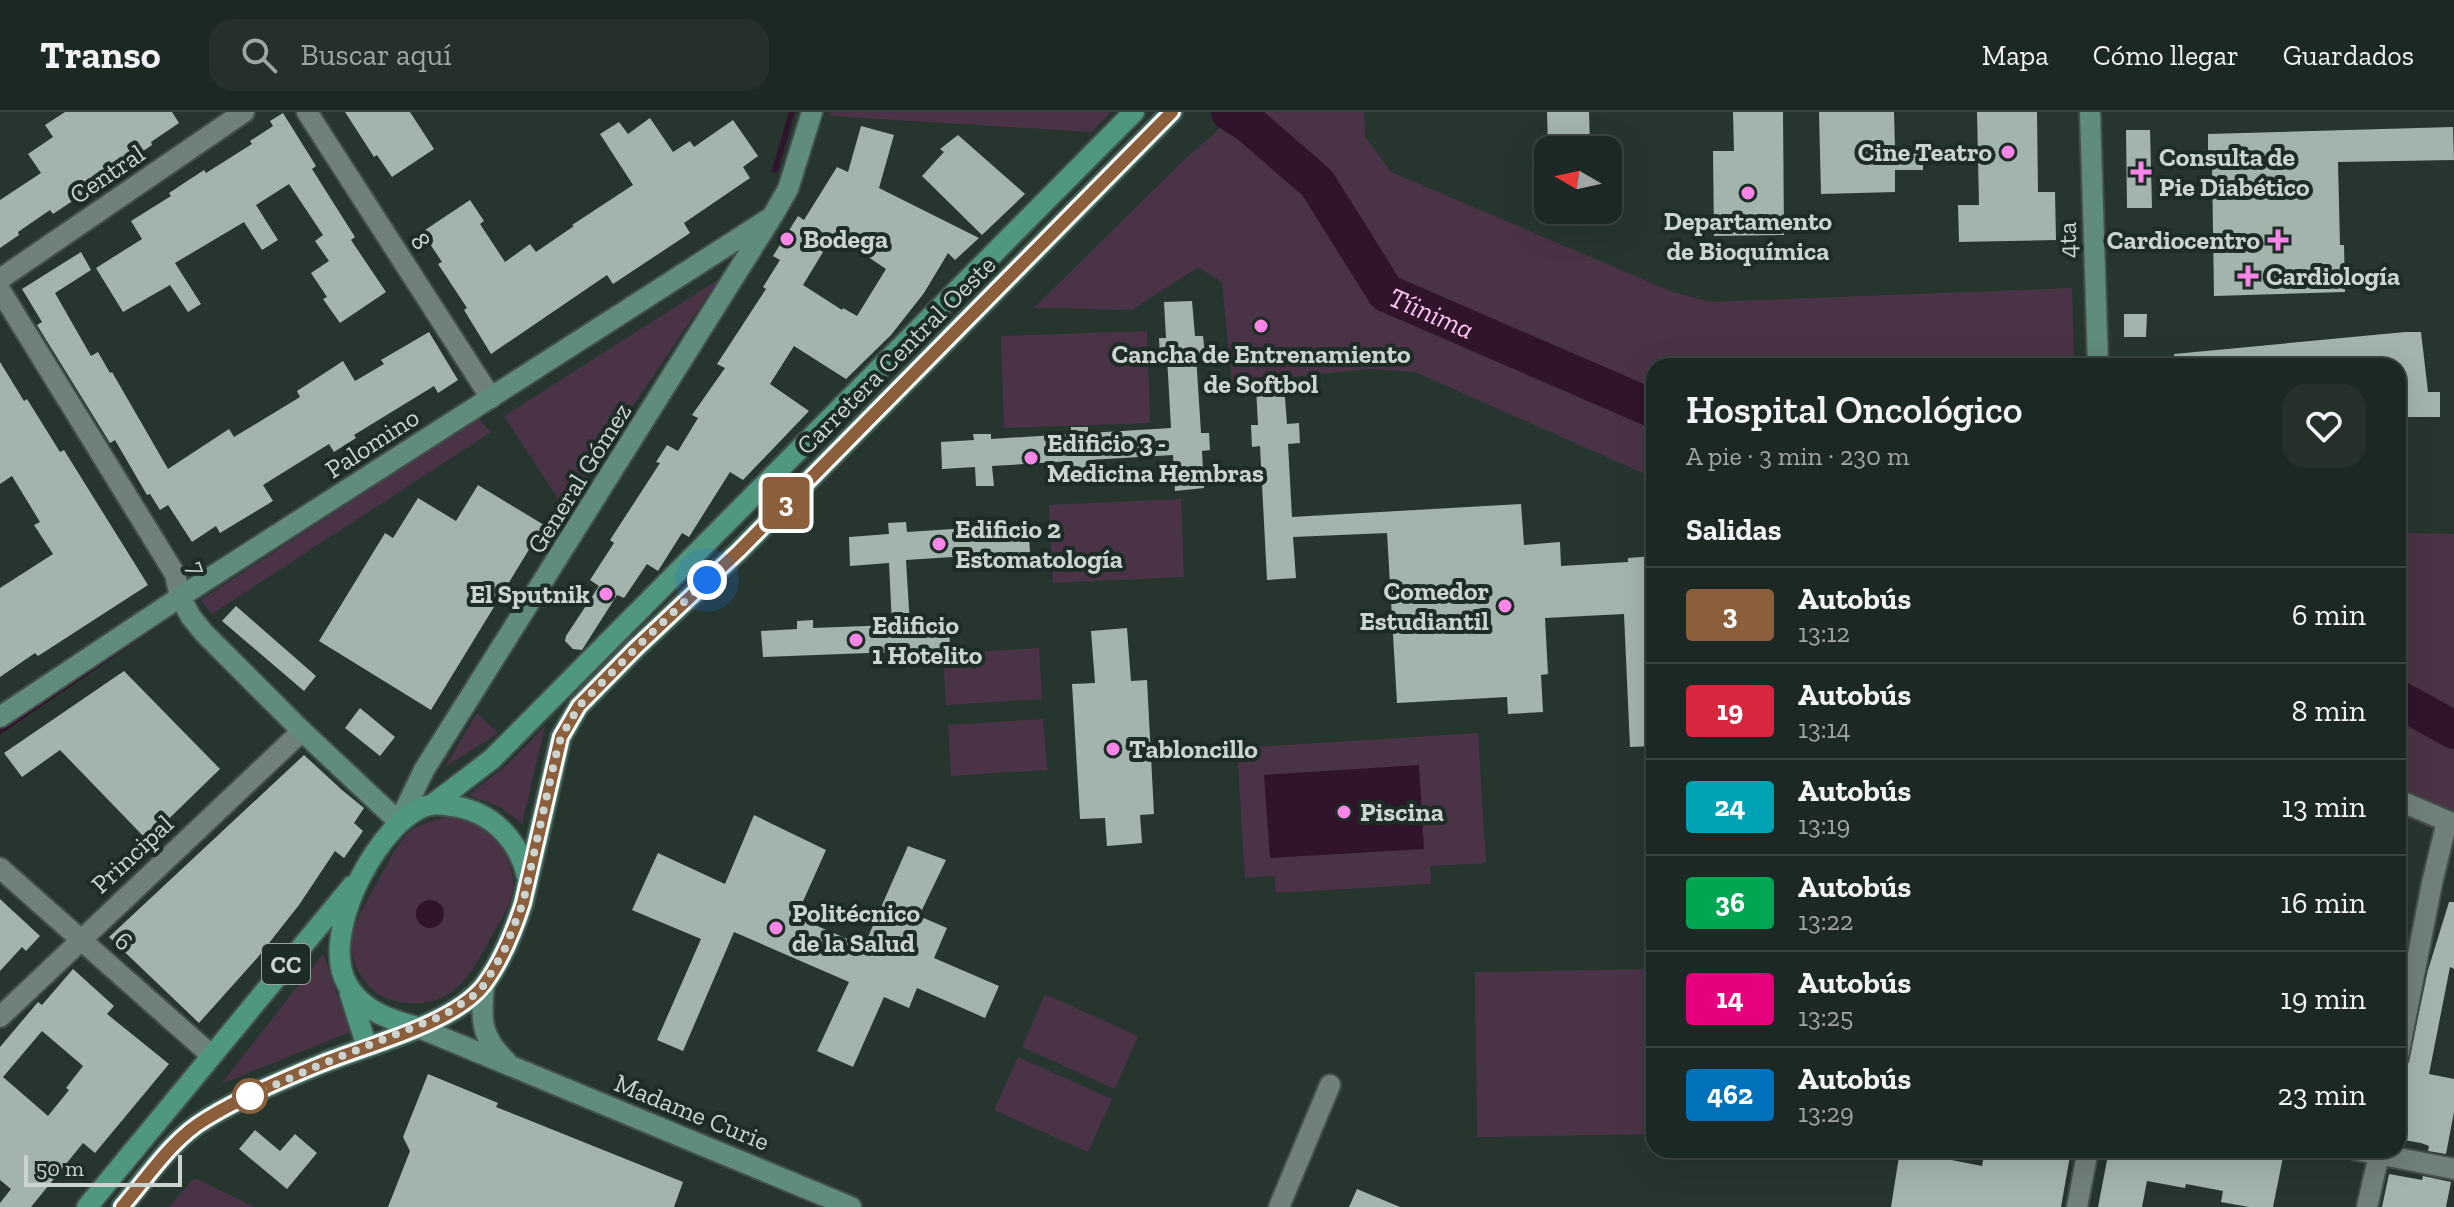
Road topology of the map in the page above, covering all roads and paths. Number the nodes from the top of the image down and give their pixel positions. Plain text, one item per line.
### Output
1 (244, 112) edge
2 (307, 112) edge
3 (812, 112) edge
4 (1134, 112) edge
5 (1172, 112) edge
6 (2090, 112) edge
7 (773, 215) junction
8 (0, 279) edge
9 (0, 290) edge
10 (2098, 358) edge
11 (491, 398) junction
12 (180, 597) junction
13 (0, 717) edge
14 (302, 731) junction
15 (2406, 803) edge
16 (433, 804) junction
17 (399, 822) junction
18 (2450, 822) edge
19 (0, 868) edge
20 (362, 874) junction
21 (528, 879) junction
22 (81, 938) junction
23 (484, 985) junction
24 (348, 986) junction
25 (2406, 1016) edge
26 (0, 1017) edge
27 (417, 1027) junction
28 (367, 1047) junction
29 (211, 1055) junction
30 (512, 1067) junction
31 (1330, 1085) dead end
32 (2086, 1158) edge
33 (2378, 1158) edge
34 (2405, 1158) edge
35 (2454, 1169) edge
36 (87, 1207) edge
37 (122, 1207) edge
38 (851, 1207) edge
39 (1279, 1207) edge
40 (2077, 1207) edge
41 (2367, 1207) edge

1 - 8 street, Central
2 - 11 street, 8
3 - 7 street, General Gómez
4 - 16 main road, Carretera Central Oeste / CC
5 - 21 main road, Carretera Central Oeste
6 - 10 street, 4ta
7 - 11 street, Palomino
7 - 17 street, General Gómez
9 - 12 street, 7
11 - 12 street, Palomino
12 - 13 street, Palomino
12 - 14 street, 7
14 - 17 street, 7
14 - 22 street, Principal
15 - 18 street
16 - 17 main road, CC
16 - 21 main road
17 - 20 main road, CC
18 - 25 street
19 - 22 street, 6
20 - 24 main road, CC
20 - 29 main road, CC
21 - 23 main road
22 - 26 street, Principal
22 - 29 street, 6
23 - 27 main road
23 - 30 street, Madame Curie
24 - 27 main road, CC
24 - 28 main road
27 - 28 main road
27 - 30 street, Madame Curie
28 - 37 main road
29 - 36 main road, CC
30 - 38 street, Madame Curie
31 - 39 street
32 - 40 street
33 - 41 street
34 - 35 street

